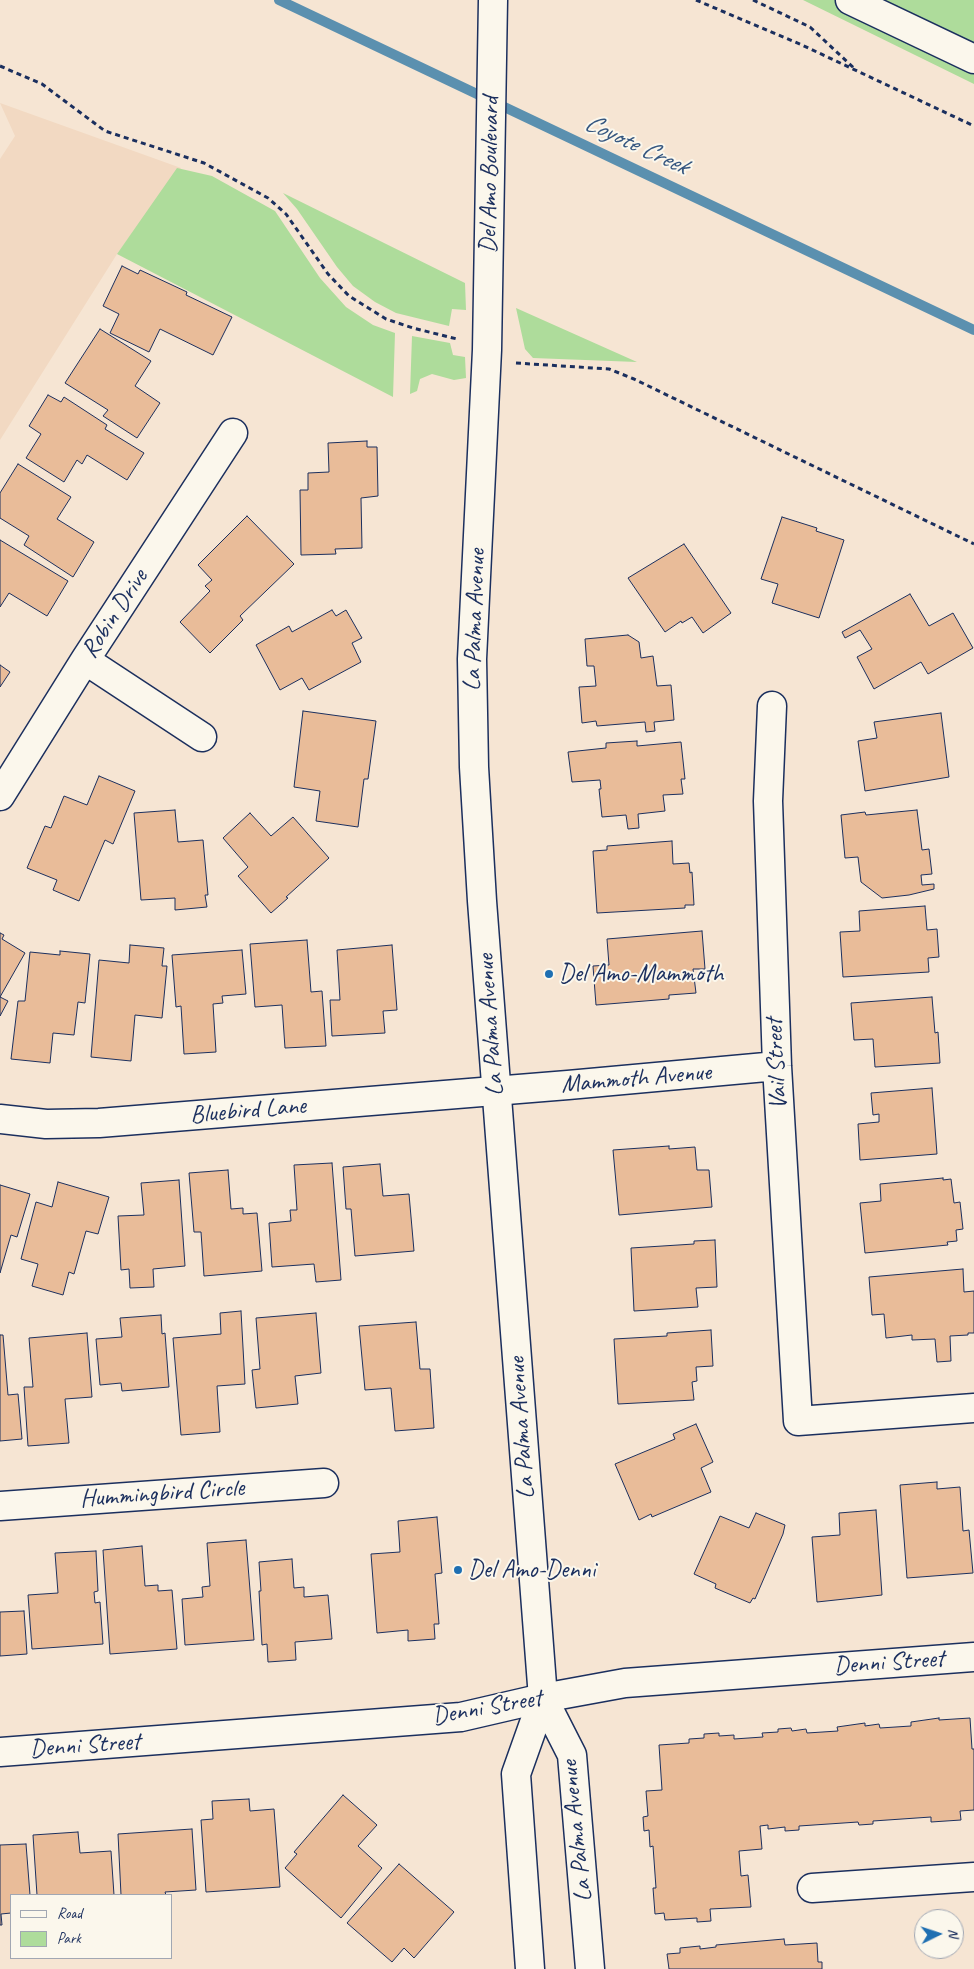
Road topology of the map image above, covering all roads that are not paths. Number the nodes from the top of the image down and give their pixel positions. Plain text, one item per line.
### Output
1 (493, 0) edge
2 (850, 0) edge
3 (974, 59) edge
4 (487, 350) joint
5 (233, 433) dead end
6 (85, 660) junction
7 (772, 706) dead end
8 (202, 737) dead end
9 (0, 796) edge
10 (777, 1066) junction
11 (496, 1090) junction
12 (0, 1119) edge
13 (974, 1408) edge
14 (324, 1483) dead end
15 (0, 1506) edge
16 (974, 1657) edge
17 (543, 1698) junction
18 (0, 1752) edge
19 (974, 1877) edge
20 (812, 1888) dead end
21 (530, 1969) edge
22 (590, 1969) edge

1 - 4 street, Del Amo Boulevard
2 - 3 street
4 - 11 street, La Palma Avenue
5 - 6 street, Robin Drive
6 - 8 street
6 - 9 street, Robin Drive
7 - 10 street, Vail Street
10 - 11 street, Mammoth Avenue
10 - 13 street, Vail Street
11 - 12 street, Bluebird Lane
11 - 17 street, La Palma Avenue
14 - 15 street, Hummingbird Circle
16 - 17 street, Denni Street
17 - 18 street, Denni Street
17 - 21 street, La Palma Avenue
17 - 22 street, La Palma Avenue
19 - 20 street

